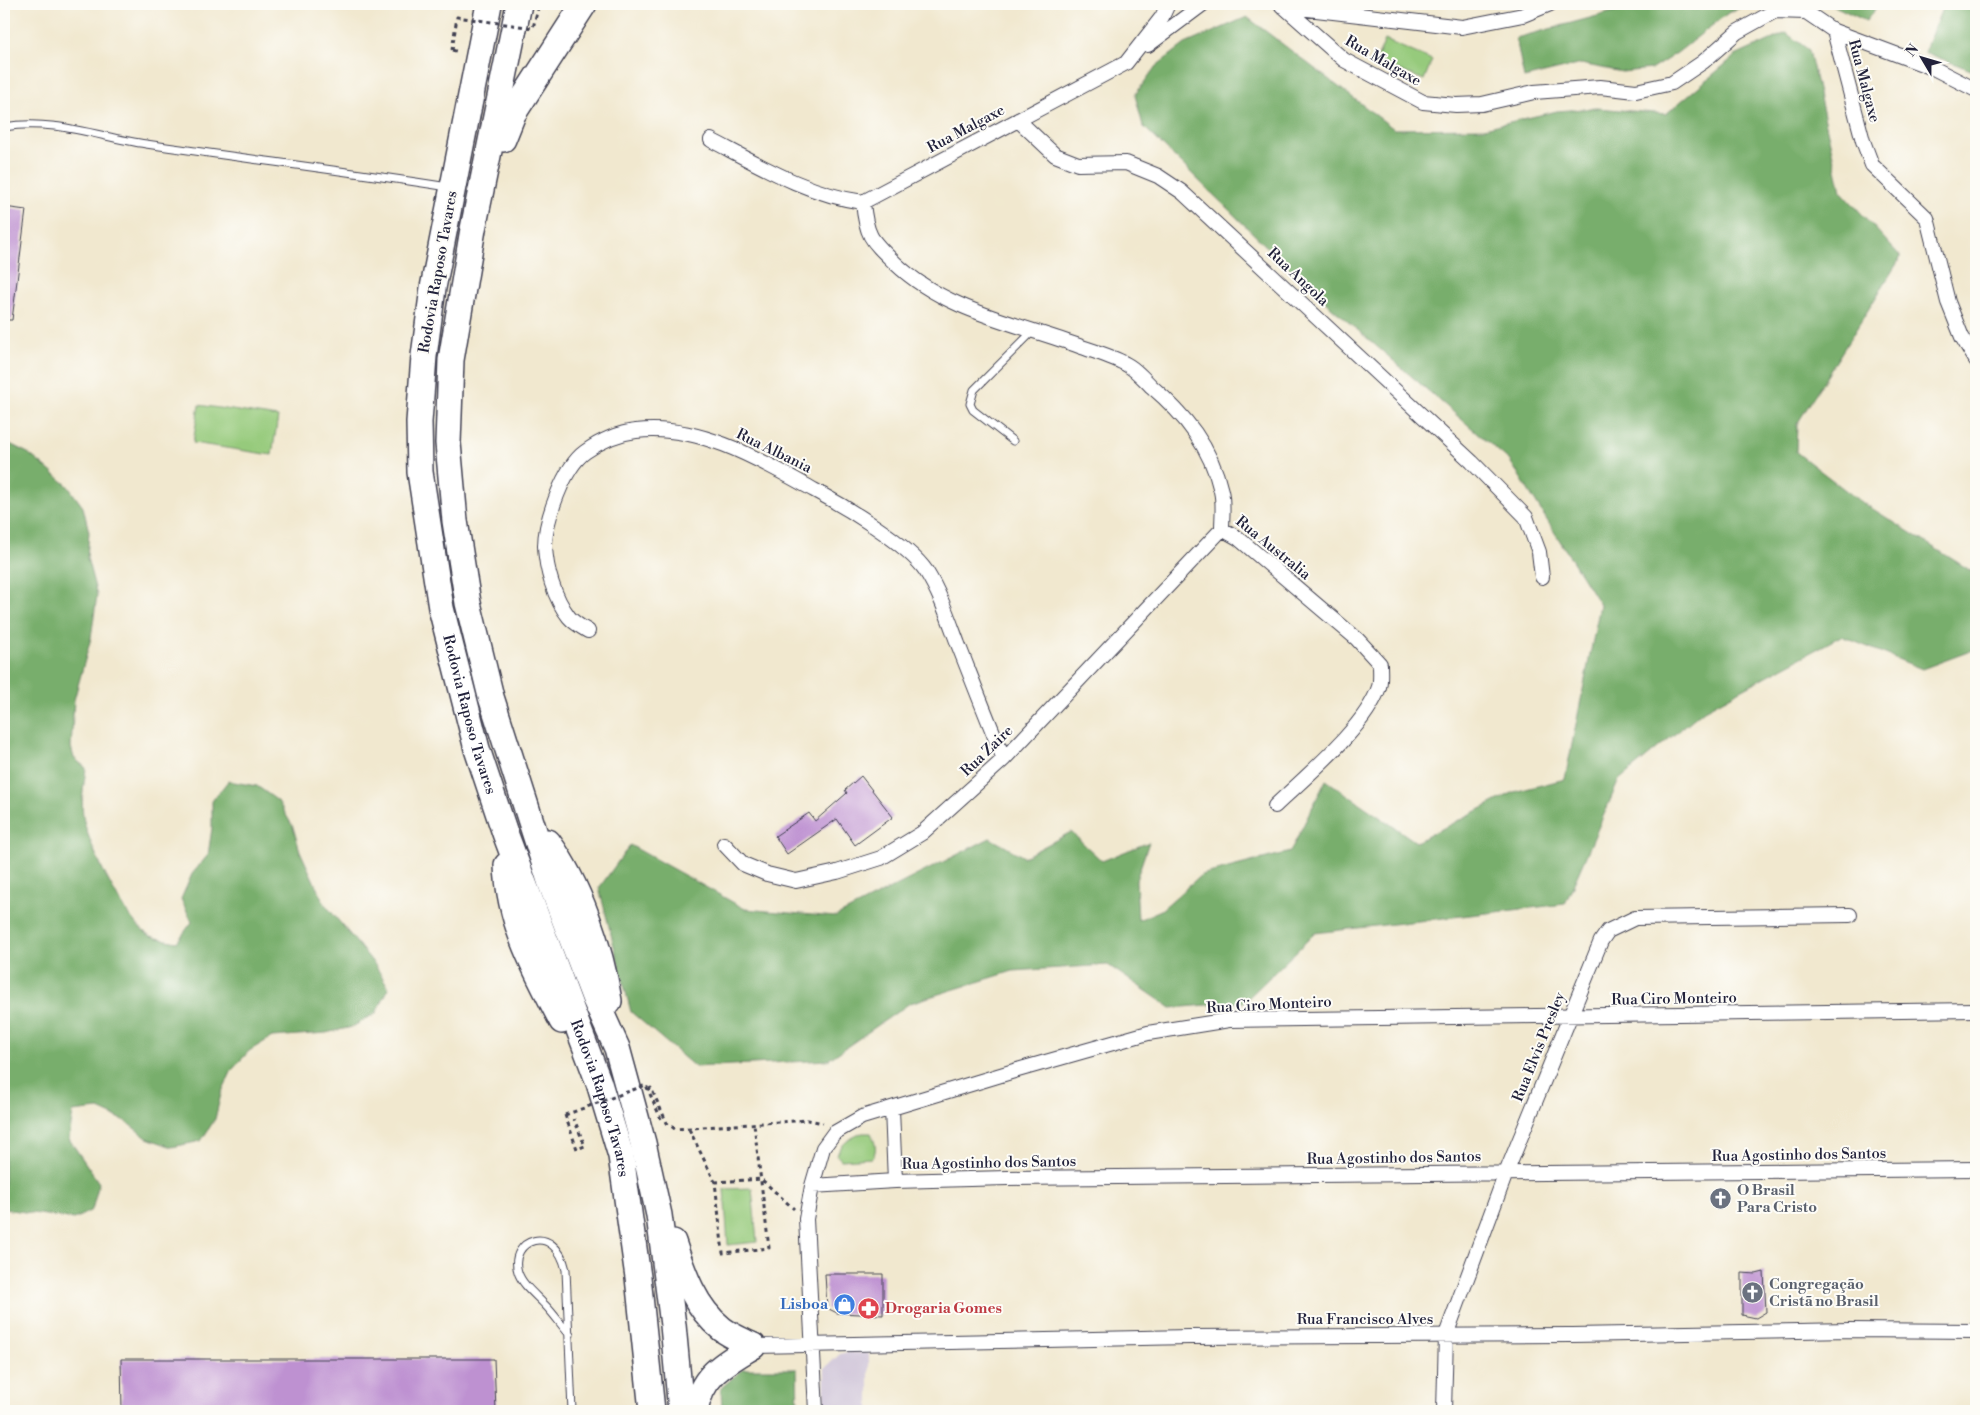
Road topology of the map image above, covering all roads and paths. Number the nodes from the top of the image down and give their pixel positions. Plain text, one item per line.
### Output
1 (489, 4) edge
2 (518, 4) edge
3 (539, 4) edge
4 (584, 4) edge
5 (1168, 4) edge
6 (1203, 4) edge
7 (1550, 4) edge
8 (1278, 5) edge
9 (1834, 31) junction
10 (452, 50) dead end
11 (1126, 63) junction
12 (1976, 90) edge
13 (1018, 120) junction
14 (4, 127) edge
15 (711, 140) dead end
16 (453, 188) junction
17 (863, 202) junction
18 (473, 229) junction
19 (1033, 331) junction
20 (1976, 360) edge
21 (1013, 441) dead end
22 (1222, 529) junction
23 (1542, 577) dead end
24 (588, 631) dead end
25 (1004, 759) junction
26 (1275, 806) dead end
27 (724, 844) dead end
28 (1850, 915) dead end
29 (1976, 1010) edge
30 (1568, 1017) junction
31 (892, 1109) junction
32 (574, 1119) dead end
33 (661, 1119) dead end
34 (667, 1123) dead end
35 (754, 1124) junction
36 (689, 1128) junction
37 (842, 1128) junction
38 (643, 1143) junction
39 (1976, 1169) edge
40 (1506, 1172) junction
41 (761, 1179) junction
42 (895, 1181) junction
43 (715, 1182) junction
44 (812, 1186) junction
45 (806, 1219) junction
46 (1976, 1331) edge
47 (570, 1335) junction
48 (1446, 1335) junction
49 (812, 1343) junction
50 (754, 1346) junction
51 (572, 1411) edge
52 (652, 1411) edge
53 (681, 1411) edge
54 (695, 1411) edge
55 (816, 1411) edge
56 (1444, 1411) edge

1 - 16 highway, Rodovia Raposo Tavares
2 - 18 highway, Rodovia Raposo Tavares
3 - 10 path, bridge
4 - 18 highway
5 - 11 street, Rua Malgaxe
6 - 11 street
7 - 8 street
8 - 9 street, Rua Malgaxe
9 - 12 street
9 - 20 street, Rua Malgaxe
11 - 13 street, Rua Malgaxe
13 - 17 street, Rua Malgaxe
13 - 23 street, Rua Angola
14 - 16 lane
15 - 17 street
16 - 52 highway, Rodovia Raposo Tavares
17 - 19 street, Rua Australia
18 - 38 highway, Rodovia Raposo Tavares
19 - 21 lane
19 - 22 street, Rua Australia
22 - 25 street, Rua Zaire
22 - 26 street, Rua Australia
24 - 25 street, Rua Albania
25 - 27 street, Rua Zaire
28 - 30 street, Rua Elvis Presley
29 - 30 street, Rua Ciro Monteiro
30 - 31 street, Rua Ciro Monteiro
30 - 40 street, Rua Elvis Presley
31 - 37 street, Rua Ciro Monteiro
31 - 42 street
32 - 33 path, bridge
34 - 36 path
35 - 36 path
35 - 37 path
35 - 41 path
36 - 43 path
37 - 44 street, Rua Ciro Monteiro
38 - 50 highway
38 - 53 highway, Rodovia Raposo Tavares
39 - 40 street, Rua Agostinho dos Santos
40 - 42 street, Rua Agostinho dos Santos
40 - 48 street, Rua Elvis Presley
41 - 43 path
41 - 43 path
41 - 45 path
42 - 44 street, Rua Agostinho dos Santos
44 - 45 street, Rua Ciro Monteiro
45 - 49 street, Rua Ciro Monteiro
46 - 48 street, Rua Francisco Alves
47 - 47 lane
47 - 51 lane
48 - 49 street, Rua Francisco Alves
48 - 56 street, Rua Elvis Presley
49 - 50 street, Rua Francisco Alves
49 - 55 street, Rua Ciro Monteiro
50 - 54 highway

